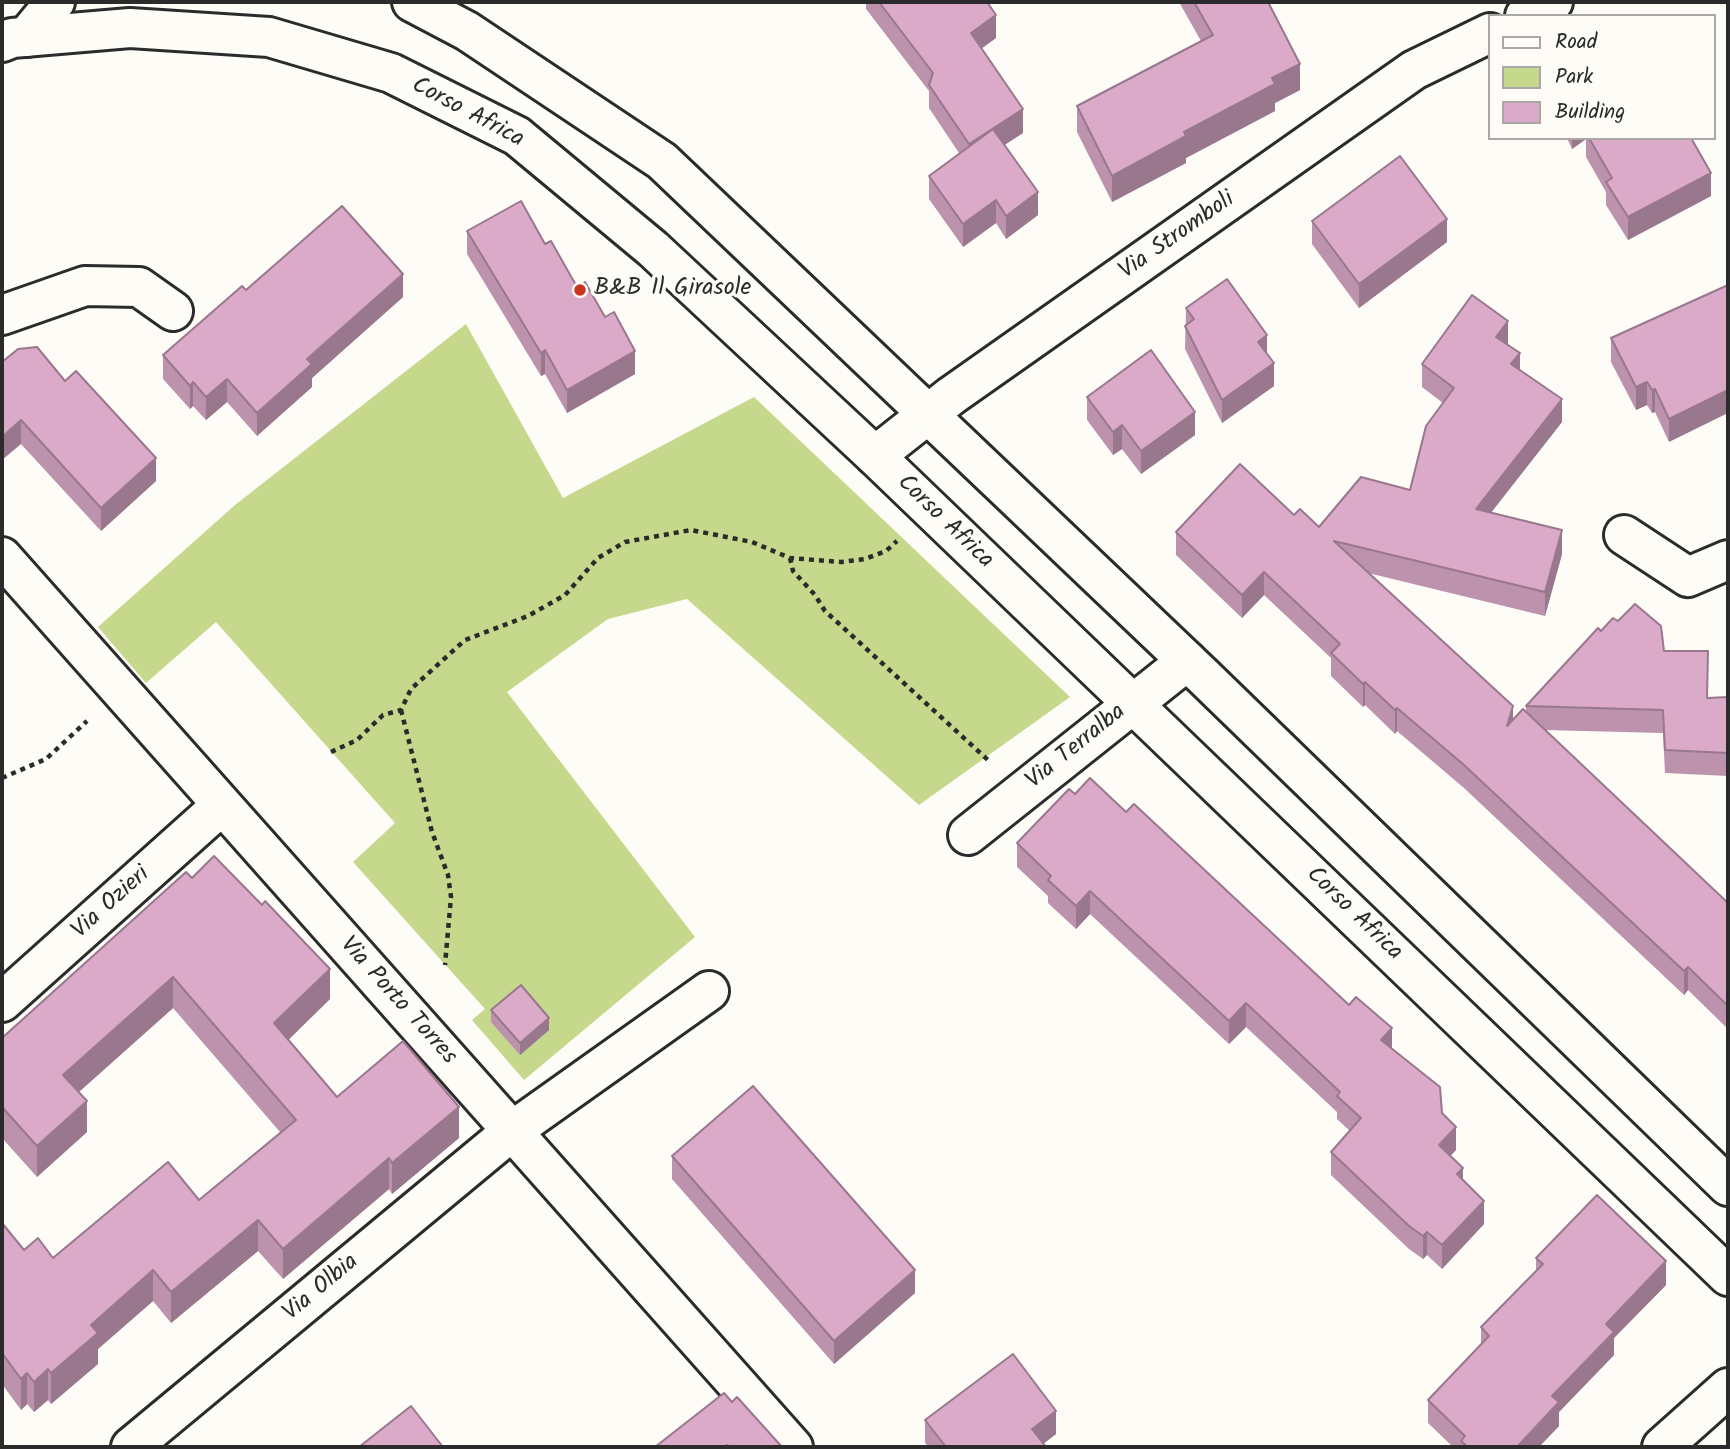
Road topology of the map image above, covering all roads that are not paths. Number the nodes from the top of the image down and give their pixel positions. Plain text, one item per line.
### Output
1 (55, 2) edge
2 (412, 2) edge
3 (1553, 2) edge
4 (1529, 14) edge
5 (1488, 34) edge
6 (14, 39) edge
7 (173, 312) dead end
8 (2, 315) edge
9 (927, 413) junction
10 (875, 456) junction
11 (1624, 535) dead end
12 (2, 557) edge
13 (1728, 561) edge
14 (1187, 661) junction
15 (1133, 704) junction
16 (222, 805) junction
17 (968, 835) dead end
18 (709, 990) dead end
19 (2, 1002) edge
20 (512, 1131) junction
21 (1728, 1186) edge
22 (1728, 1276) edge
23 (1728, 1388) edge
24 (131, 1447) edge
25 (793, 1447) edge
26 (1662, 1447) edge

1 - 6 street, Corso Africa
2 - 9 street
3 - 4 street
5 - 9 street, Via Stromboli
6 - 10 street, Corso Africa
7 - 8 street
9 - 10 street, Via Stromboli
9 - 14 street
10 - 15 street, Corso Africa
11 - 13 street
12 - 16 street, Via Porto Torres
14 - 15 street, Via Terralba
14 - 21 street
15 - 17 street, Via Terralba
15 - 22 street, Corso Africa
16 - 19 street, Via Ozieri
16 - 20 street, Via Porto Torres
18 - 20 street, Via Olbia
20 - 24 street, Via Olbia
20 - 25 street, Via Porto Torres
23 - 26 street

